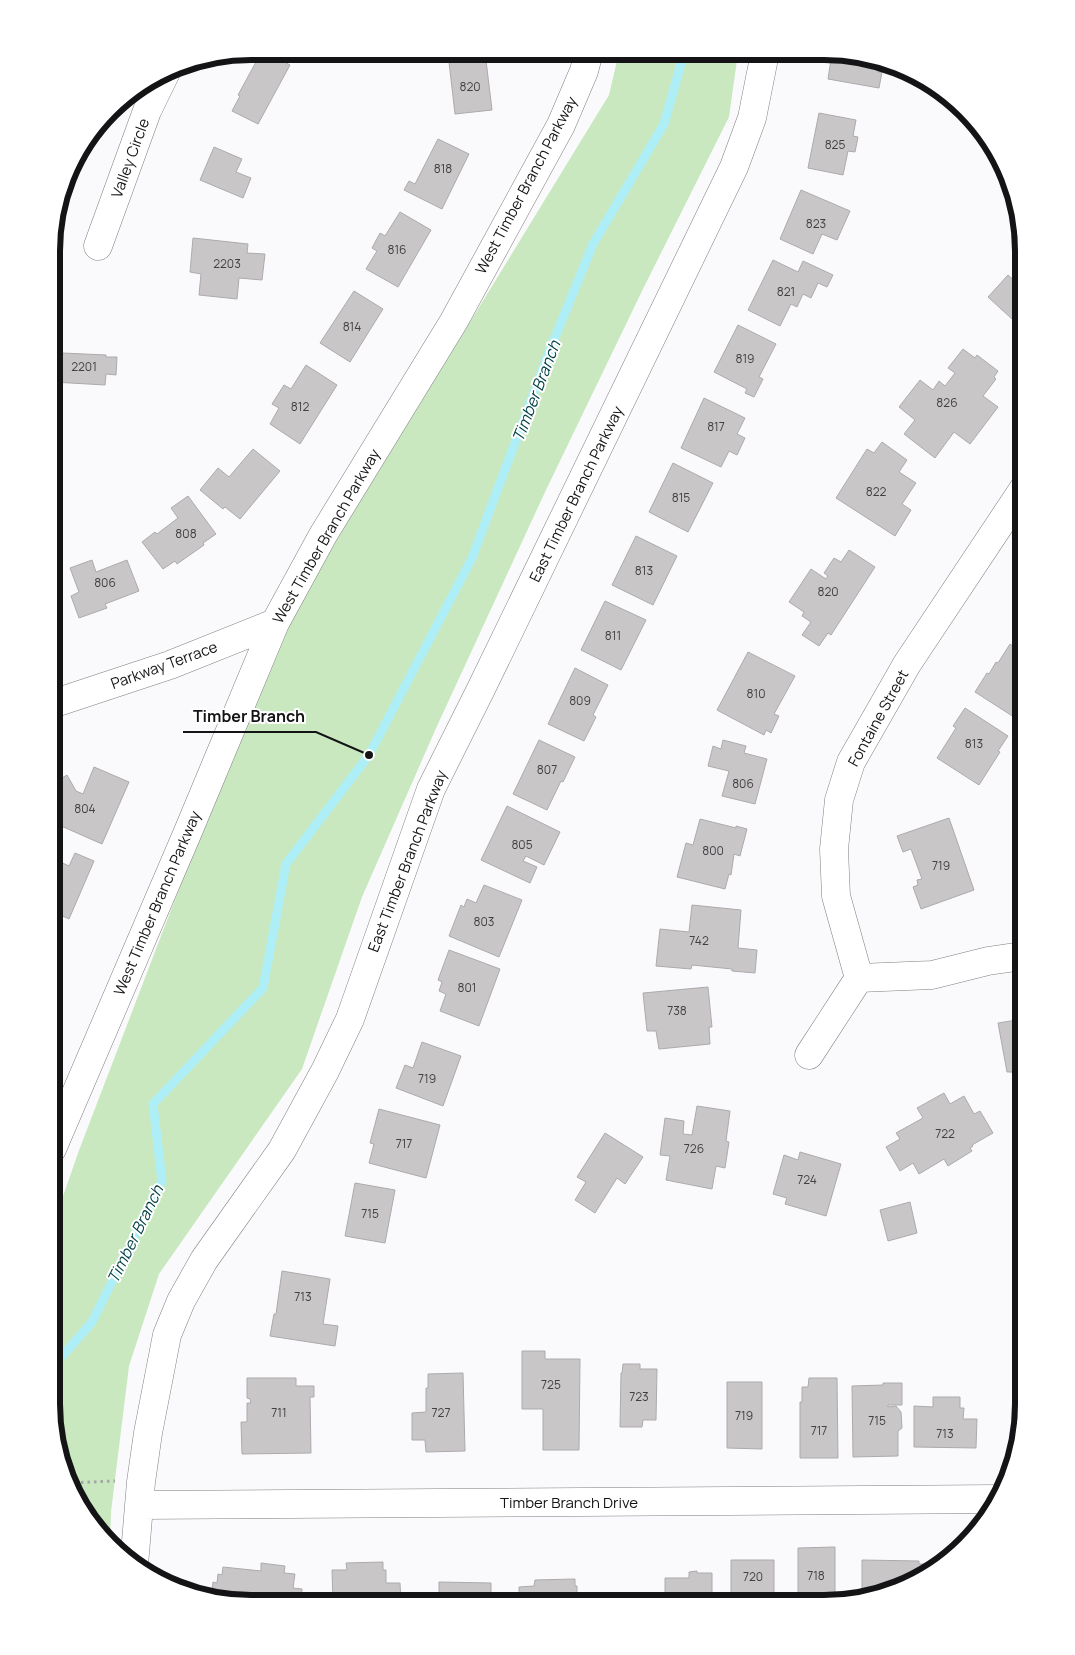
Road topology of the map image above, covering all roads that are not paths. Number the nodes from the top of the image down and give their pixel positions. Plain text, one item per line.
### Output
1 (587, 60) edge
2 (764, 60) edge
3 (161, 83) edge
4 (98, 246) dead end
5 (1015, 502) edge
6 (275, 623) junction
7 (60, 701) edge
8 (1015, 957) edge
9 (859, 978) junction
10 (809, 1055) dead end
11 (60, 1130) edge
12 (989, 1499) edge
13 (140, 1505) junction
14 (135, 1556) edge

1 - 6 street, West Timber Branch Parkway
2 - 13 street, East Timber Branch Parkway
3 - 4 street, Valley Circle
5 - 9 street, Fontaine Street
6 - 7 street, Parkway Terrace
6 - 11 street, West Timber Branch Parkway
8 - 9 street
9 - 10 street
12 - 13 street, Timber Branch Drive
13 - 14 street, East Timber Branch Parkway

